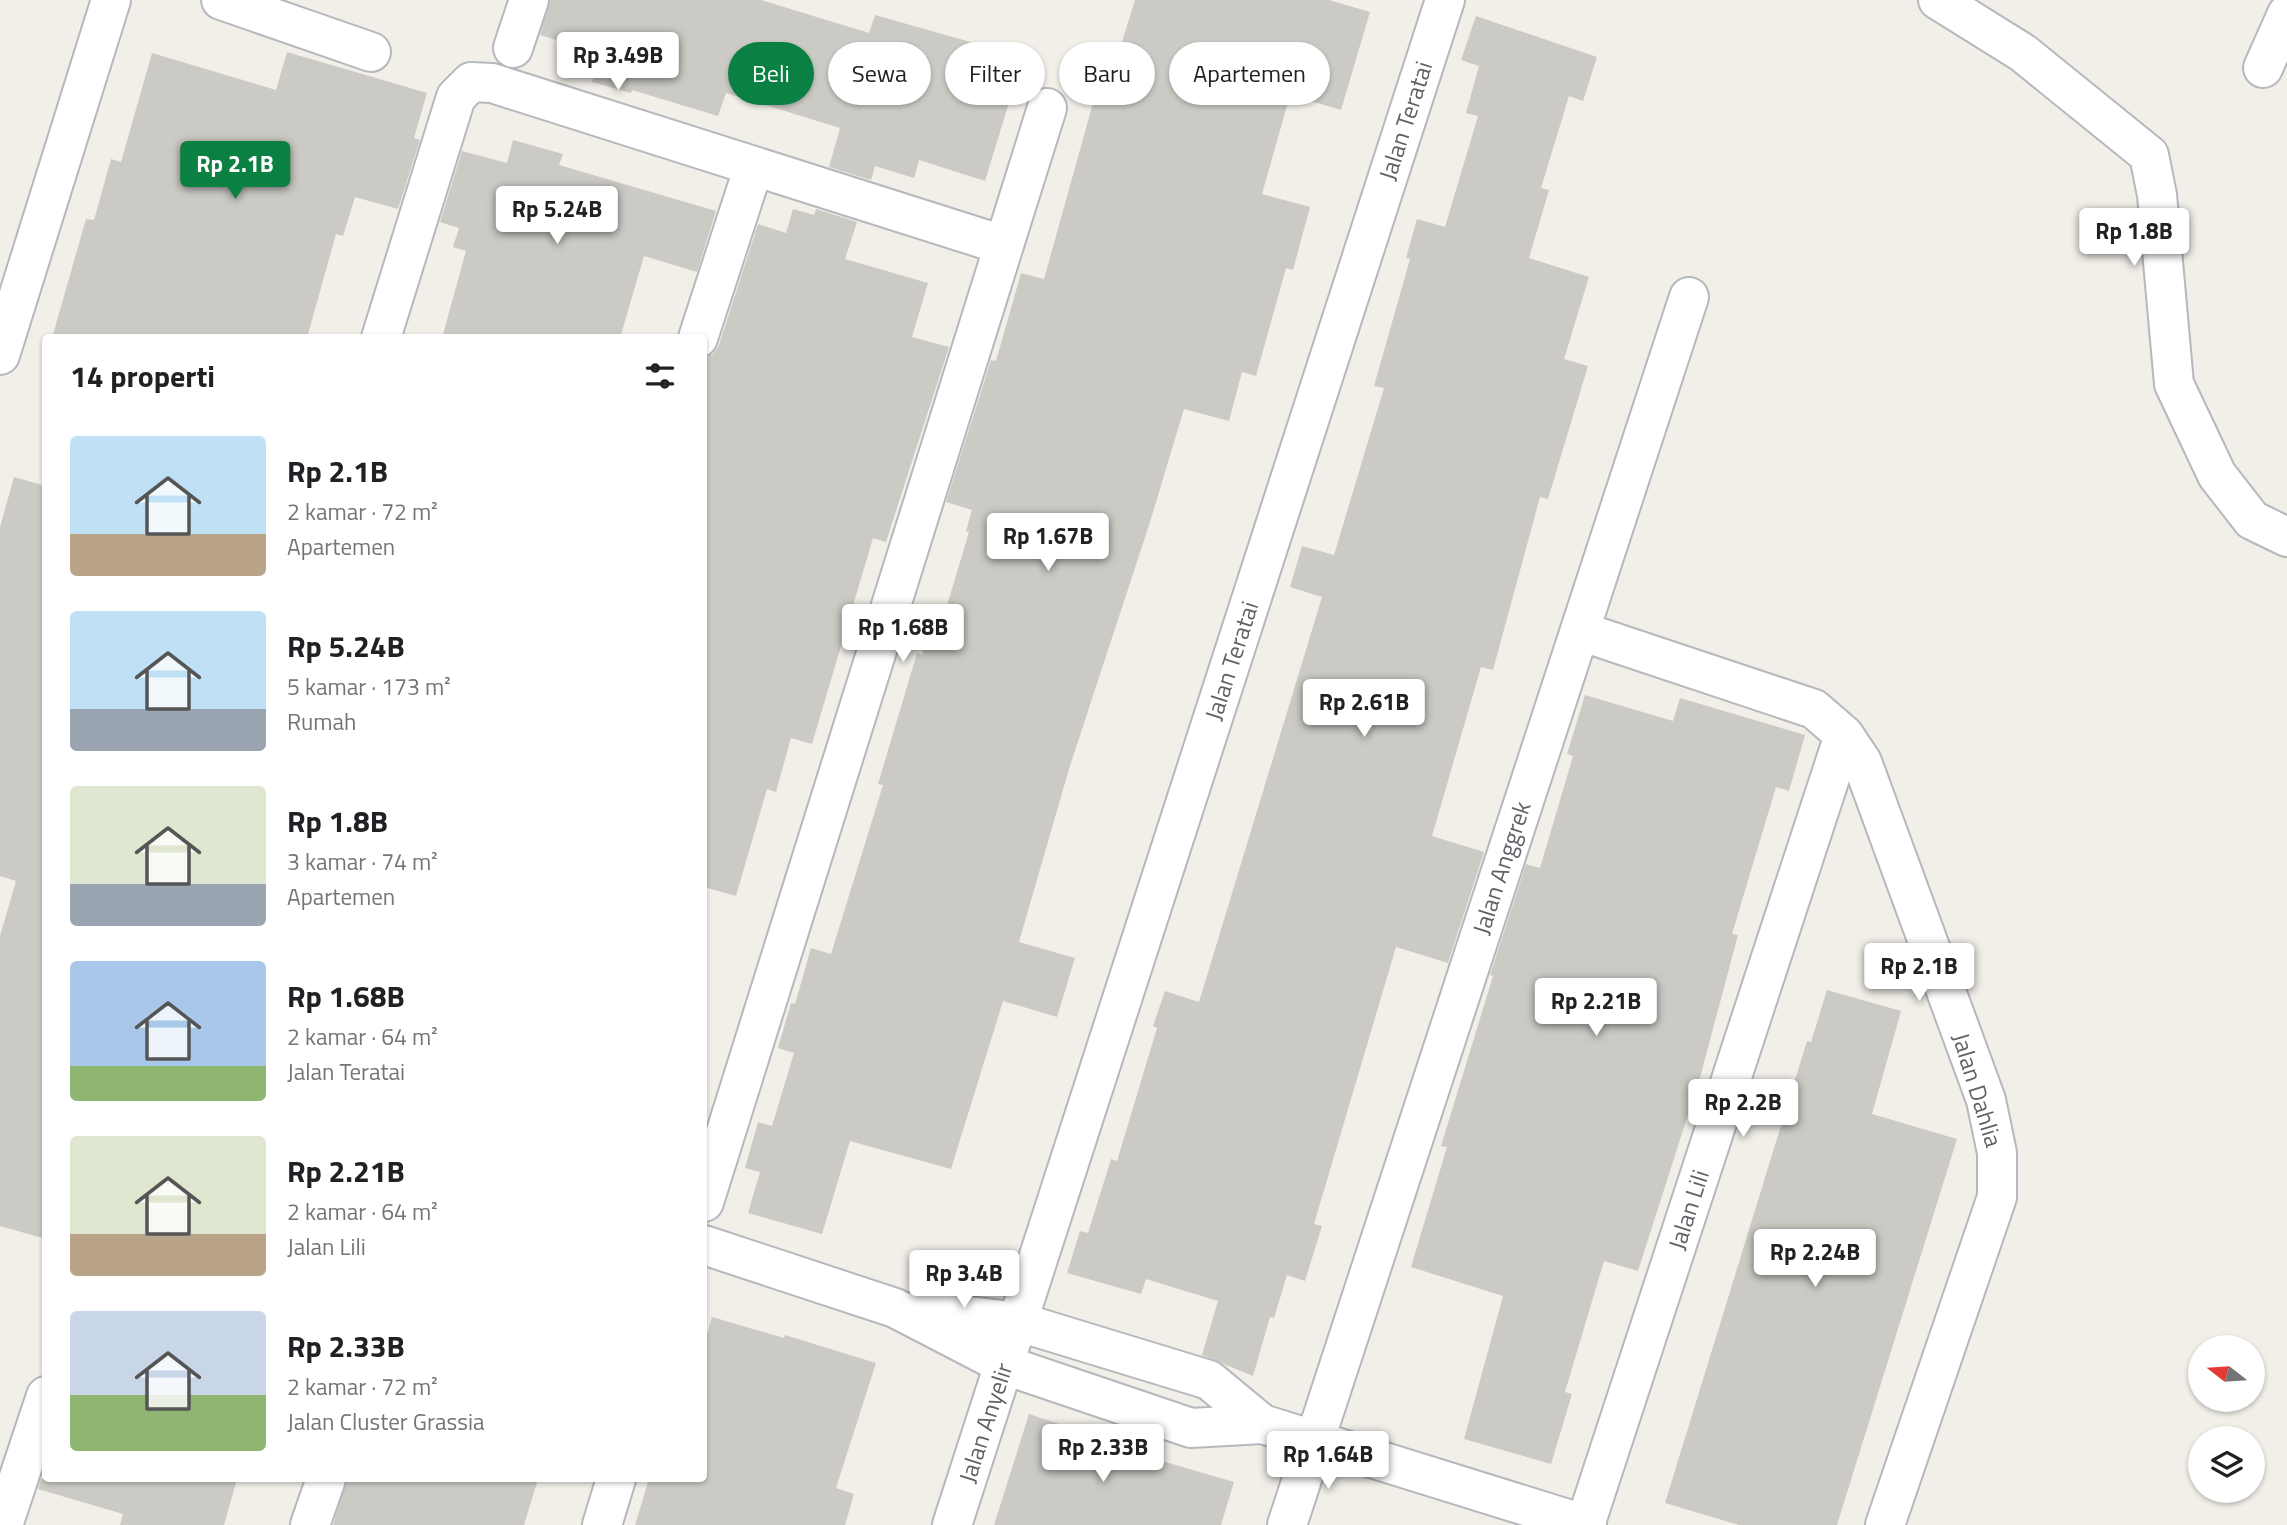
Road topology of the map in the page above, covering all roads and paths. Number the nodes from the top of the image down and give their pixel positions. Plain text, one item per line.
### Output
1 (111, 0) edge
2 (221, 0) edge
3 (530, 0) edge
4 (1445, 0) edge
5 (1938, 0) edge
6 (2287, 15) edge
7 (513, 48) dead end
8 (371, 52) dead end
9 (2263, 68) dead end
10 (1047, 108) dead end
11 (754, 166) junction
12 (1003, 245) junction
13 (1689, 297) dead end
14 (382, 334) edge
15 (699, 334) edge
16 (0, 355) edge
17 (2287, 537) edge
18 (1580, 631) junction
19 (1844, 735) junction
20 (707, 1192) edge
21 (707, 1246) edge
22 (895, 1308) junction
23 (1019, 1322) junction
24 (1005, 1366) junction
25 (42, 1408) edge
26 (1262, 1424) junction
27 (1313, 1439) junction
28 (325, 1482) edge
29 (615, 1482) edge
30 (4, 1525) edge
31 (310, 1525) edge
32 (602, 1525) edge
33 (952, 1525) edge
34 (1287, 1525) edge
35 (1586, 1525) edge
36 (1885, 1525) edge

1 - 16 street
2 - 8 street
3 - 7 street
4 - 23 street, Jalan Teratai
5 - 17 street
6 - 9 street
10 - 12 street
11 - 12 street
11 - 14 street
11 - 15 street
12 - 20 street
13 - 18 street, Jalan Anggrek
18 - 19 street, Jalan Dahlia
18 - 27 street, Jalan Anggrek
19 - 35 street, Jalan Lili
19 - 36 street, Jalan Dahlia
21 - 22 street
22 - 23 street
22 - 24 street
23 - 24 street, Jalan Anyelir
23 - 26 street
24 - 26 street
24 - 33 street, Jalan Anyelir
25 - 30 street
26 - 27 street
27 - 34 street, Jalan Anggrek
27 - 35 street
28 - 31 street
29 - 32 street

